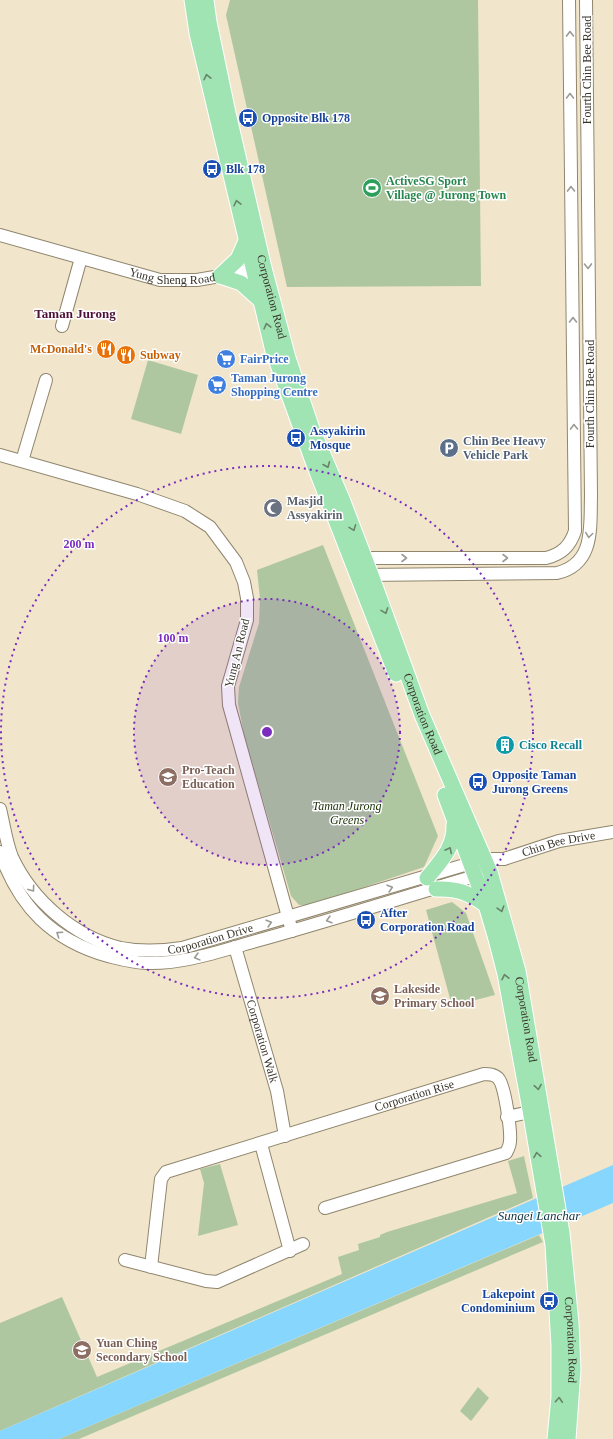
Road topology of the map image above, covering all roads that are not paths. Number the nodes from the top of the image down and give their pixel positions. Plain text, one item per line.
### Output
1 (192, 0) edge
2 (206, 0) edge
3 (569, 0) edge
4 (586, 0) edge
5 (0, 235) edge
6 (246, 241) junction
7 (81, 258) junction
8 (258, 269) junction
9 (220, 276) junction
10 (261, 301) junction
11 (62, 326) dead end
12 (46, 380) dead end
13 (0, 454) edge
14 (22, 461) junction
15 (358, 558) junction
16 (365, 575) junction
17 (0, 810) edge
18 (453, 815) junction
19 (613, 832) edge
20 (3, 855) edge
21 (487, 866) junction
22 (472, 870) junction
23 (431, 883) junction
24 (486, 905) junction
25 (288, 918) junction
26 (292, 931) junction
27 (235, 947) junction
28 (523, 1036) junction
29 (530, 1108) junction
30 (507, 1113) junction
31 (285, 1136) junction
32 (261, 1144) junction
33 (548, 1191) junction
34 (325, 1208) dead end
35 (556, 1234) junction
36 (303, 1244) dead end
37 (290, 1251) junction
38 (125, 1260) dead end
39 (151, 1267) junction
40 (555, 1439) edge
41 (568, 1439) edge

6 -> 1 main road, Corporation Road
2 - 8 main road, Corporation Road
15 -> 3 street, Fourth Chin Bee Road
4 -> 16 street, Fourth Chin Bee Road
5 - 7 street, Yung Sheng Road
6 - 8 main road, Corporation Road
6 - 9 main road
7 - 9 street, Yung Sheng Road
7 - 11 street
8 - 9 street, Yung Sheng Road
8 - 10 main road, Corporation Road
8 -> 15 main road, Corporation Road
9 - 10 main road
15 -> 10 main road, Corporation Road
12 - 14 street
13 - 14 street, Yung An Road
14 - 25 street, Yung An Road
15 - 16 main road, Corporation Road
16 - 18 main road, Corporation Road
16 -> 21 main road, Corporation Road
17 - 20 street, Corporation Drive
18 - 22 main road, Corporation Road
23 -> 18 main road
19 - 21 street, Chin Bee Drive
20 -> 25 street, Corporation Drive
27 -> 20 street, Corporation Drive
21 - 22 street, Corporation Drive
21 -> 28 main road, Corporation Road
22 - 23 street, Corporation Drive
22 - 24 main road, Corporation Road
23 - 24 main road
25 -> 23 street, Corporation Drive
23 -> 26 street, Corporation Drive
28 -> 24 main road, Corporation Road
25 - 26 street, Yung An Road
26 - 27 street, Corporation Drive
27 - 31 street, Corporation Walk
28 - 29 main road, Corporation Road
28 -> 33 main road, Corporation Road
29 - 30 street
33 -> 29 main road, Corporation Road
30 - 31 street, Corporation Rise
30 - 34 street, Corporation Rise
31 - 32 street
32 - 37 street
32 - 39 street
33 - 35 main road, Corporation Road
40 -> 35 main road, Corporation Road
35 - 41 main road, Corporation Road
36 - 37 street
37 - 39 street
38 - 39 street

